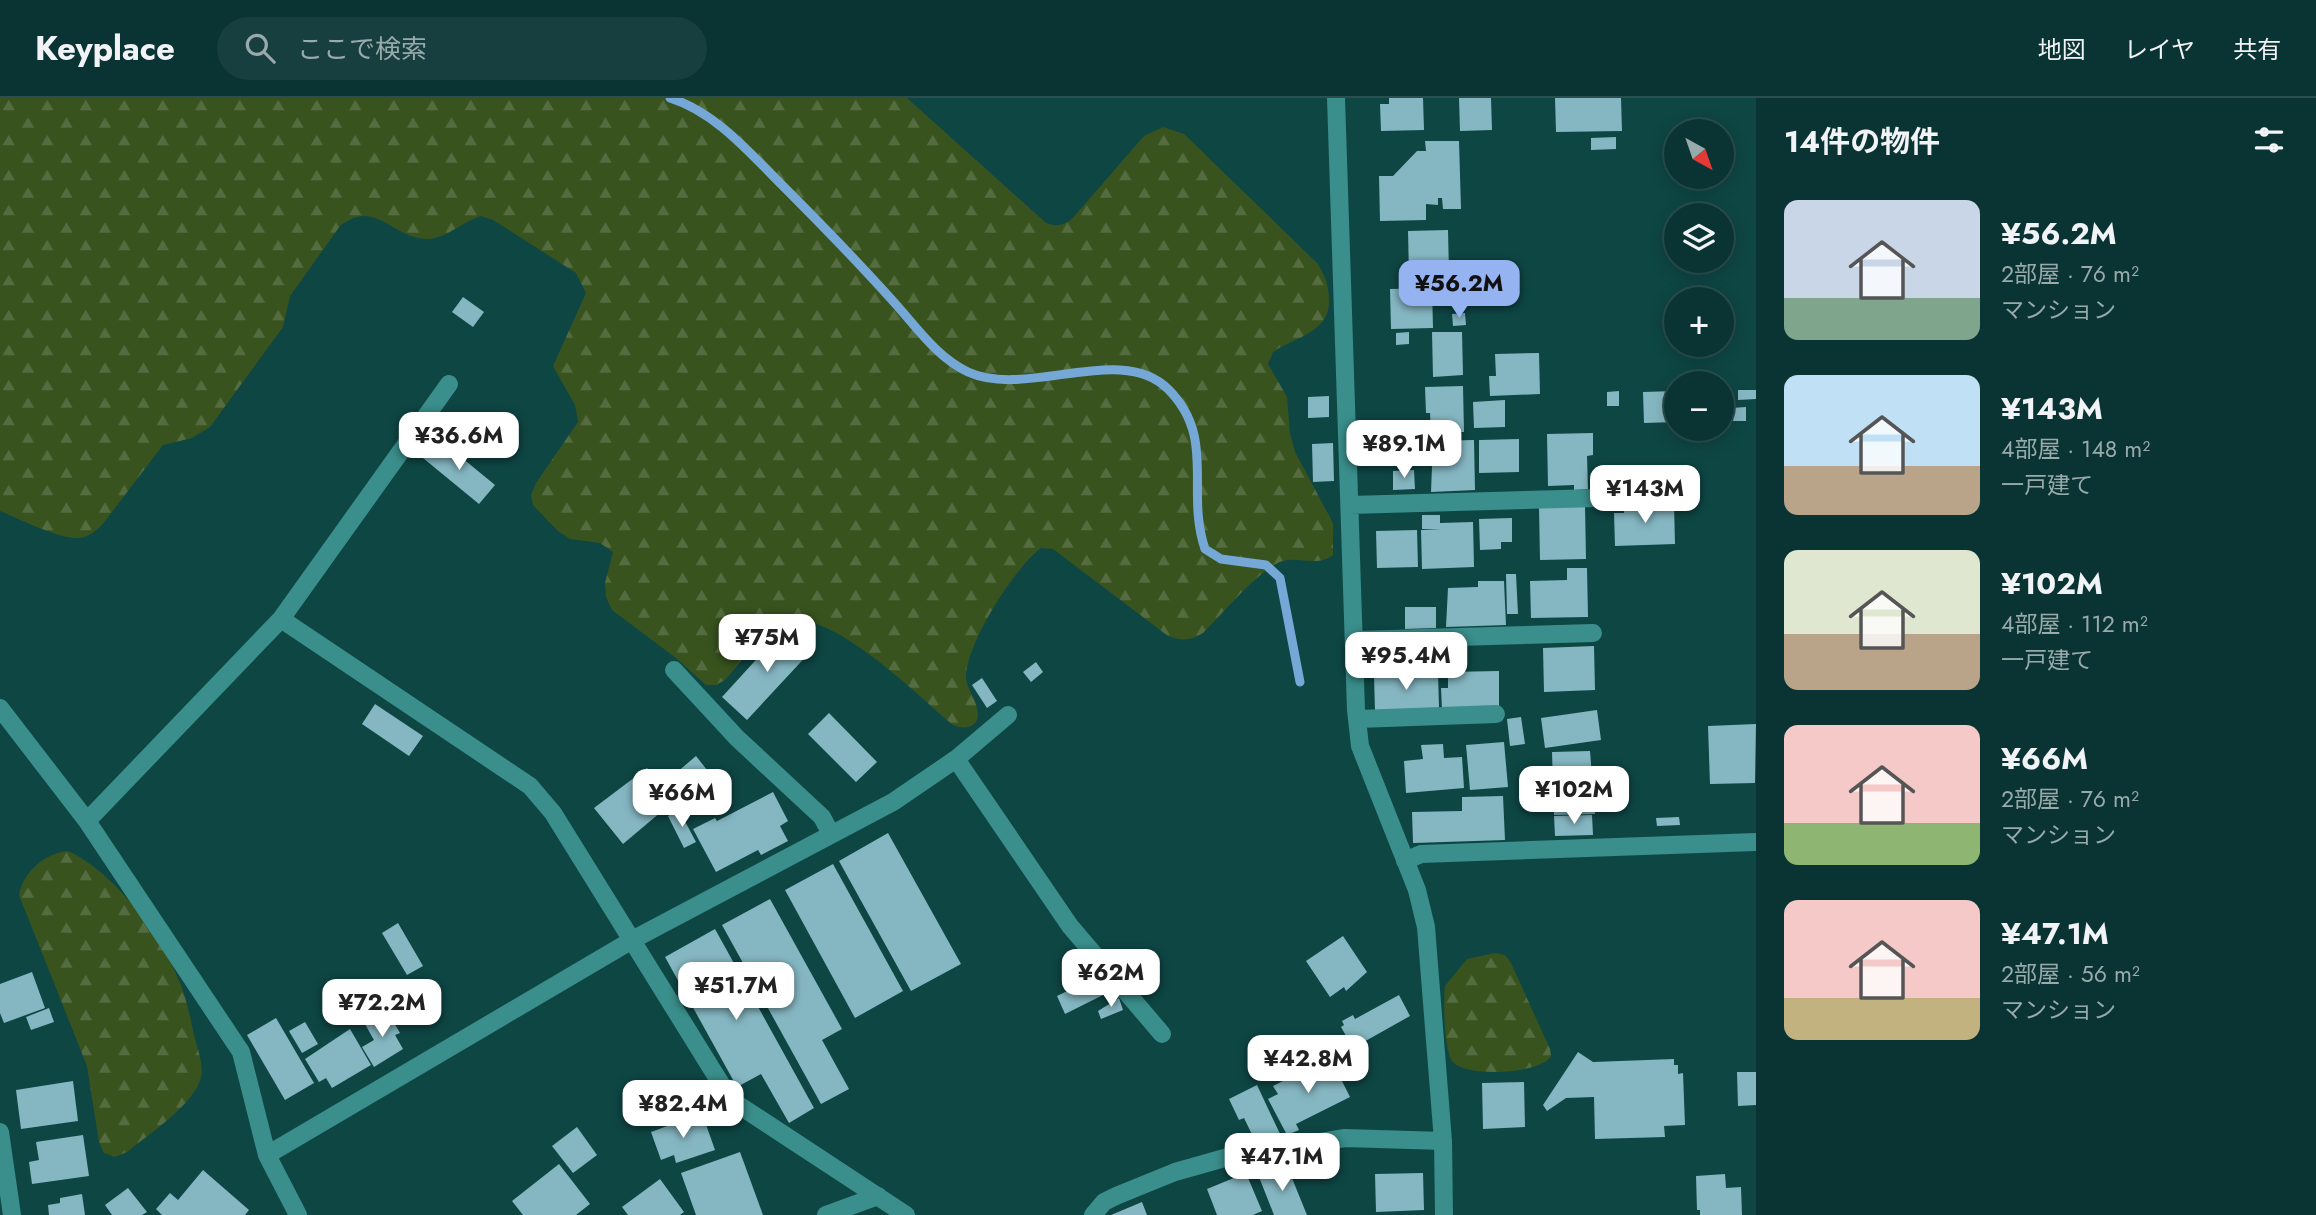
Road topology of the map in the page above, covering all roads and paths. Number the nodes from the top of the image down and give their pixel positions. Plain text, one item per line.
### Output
1 (1336, 98) edge
2 (449, 384) dead end
3 (1598, 498) dead end
4 (1350, 505) junction
5 (281, 619) junction
6 (1592, 633) dead end
7 (1354, 640) junction
8 (674, 670) dead end
9 (0, 708) edge
10 (1496, 714) dead end
11 (1009, 715) dead end
12 (1358, 719) junction
13 (956, 759) junction
14 (87, 821) junction
15 (831, 834) junction
16 (1756, 842) edge
17 (1405, 860) junction
18 (634, 939) junction
19 (1162, 1034) dead end
20 (0, 1132) edge
21 (1443, 1142) junction
22 (267, 1155) junction
23 (878, 1196) junction
24 (12, 1215) edge
25 (298, 1215) edge
26 (826, 1215) edge
27 (906, 1215) edge
28 (1093, 1215) edge
29 (1444, 1215) edge

1 - 4 street
2 - 5 street
3 - 4 street
4 - 7 street
5 - 14 street
5 - 18 street
6 - 7 street
7 - 12 street
8 - 15 street
9 - 14 street
10 - 12 street
11 - 13 street
12 - 17 street
13 - 15 street
13 - 19 street
14 - 22 street
15 - 18 street
16 - 17 street
17 - 21 street
18 - 22 street
18 - 23 street
20 - 24 street
21 - 28 street
21 - 29 street
22 - 25 street
23 - 26 street
23 - 27 street

